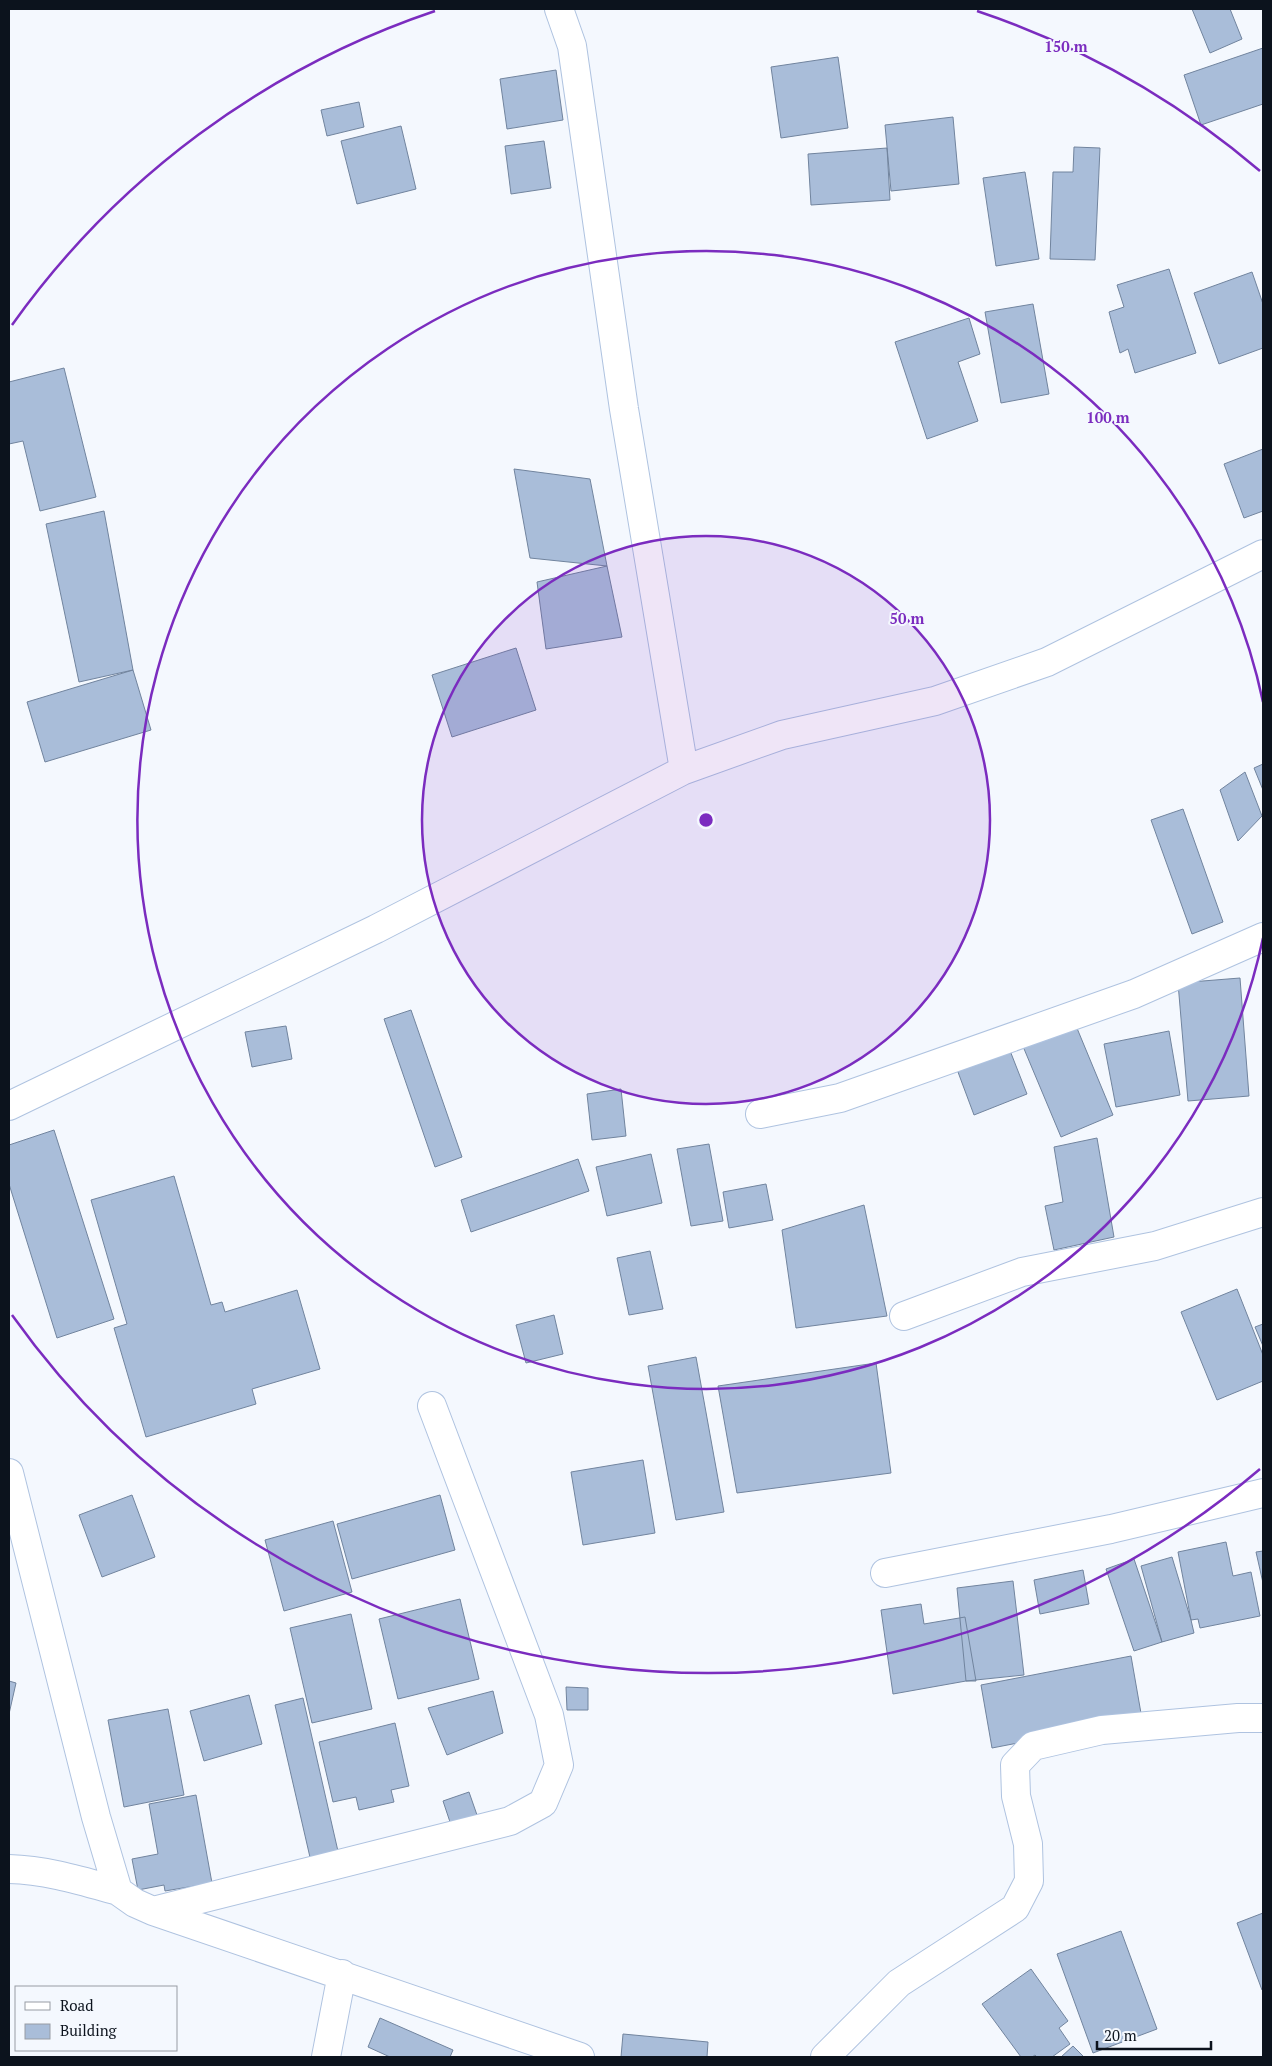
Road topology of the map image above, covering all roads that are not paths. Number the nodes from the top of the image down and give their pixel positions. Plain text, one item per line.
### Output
1 (559, 9) edge
2 (1263, 554) edge
3 (684, 770) junction
4 (1263, 937) edge
5 (9, 1106) edge
6 (760, 1114) dead end
7 (1263, 1212) edge
8 (904, 1316) dead end
9 (432, 1406) dead end
10 (9, 1473) edge
11 (1263, 1493) edge
12 (885, 1573) dead end
13 (1263, 1718) edge
14 (9, 1869) edge
15 (118, 1891) junction
16 (153, 1911) junction
17 (342, 1974) junction
18 (326, 2057) edge
19 (580, 2057) edge
20 (825, 2057) edge

1 - 3 street
2 - 3 street
3 - 5 street
4 - 6 street
7 - 8 street
9 - 16 street
10 - 15 street
11 - 12 street
13 - 20 street
14 - 15 street
15 - 16 street
16 - 17 street
17 - 18 street
17 - 19 street

